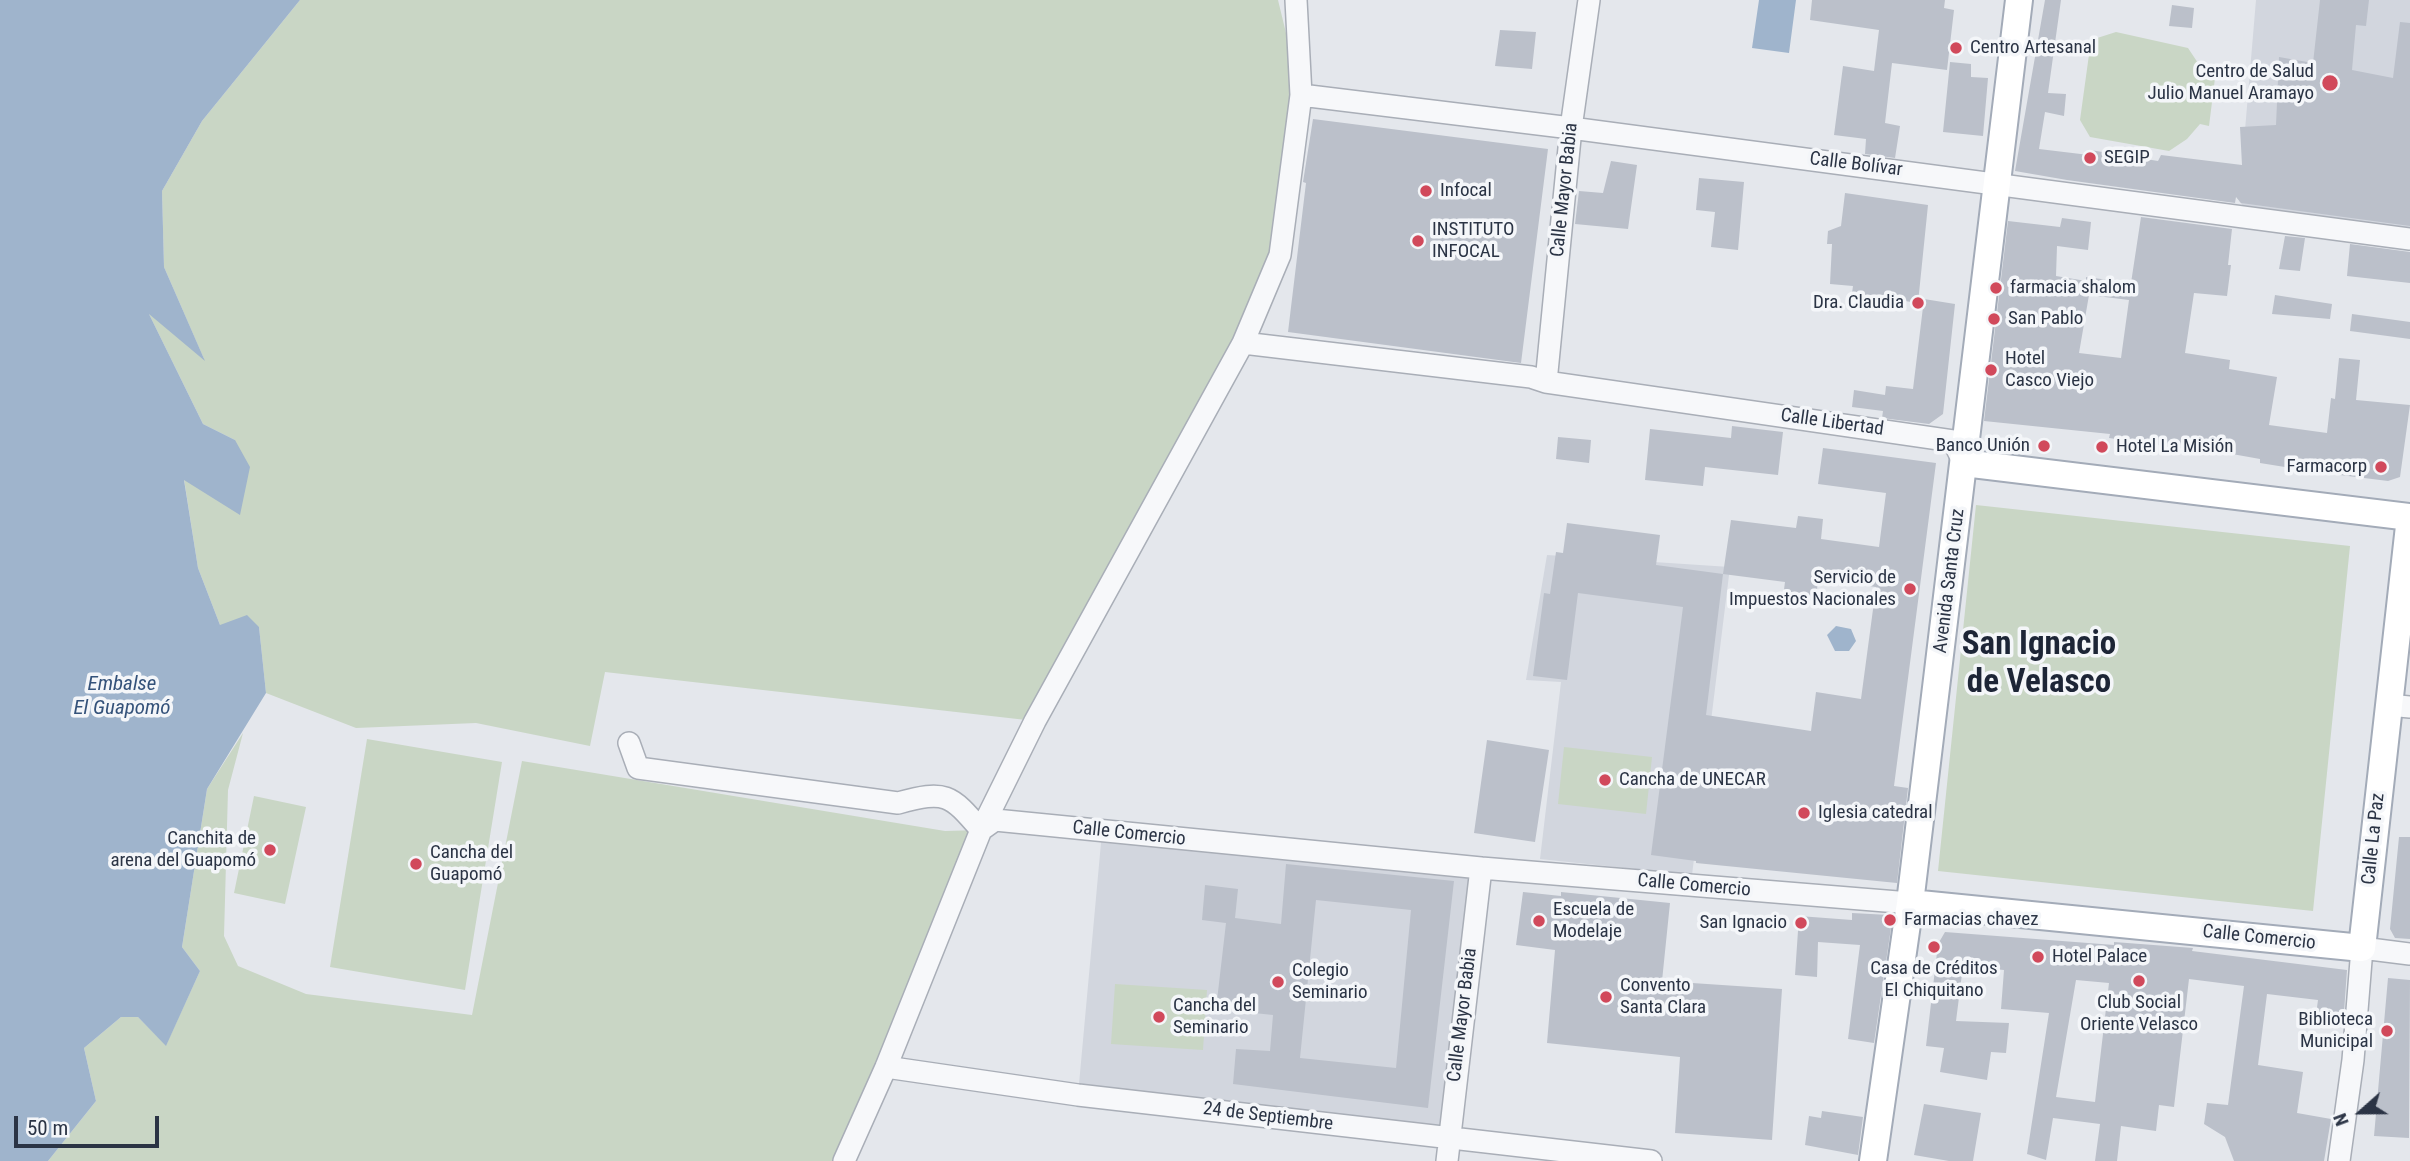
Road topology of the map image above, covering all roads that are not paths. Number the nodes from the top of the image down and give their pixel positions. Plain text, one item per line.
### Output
1 (1296, 0) edge
2 (1590, 0) edge
3 (2019, 0) edge
4 (1301, 95) junction
5 (1571, 128) junction
6 (1997, 184) junction
7 (2410, 239) edge
8 (1242, 343) junction
9 (1546, 382) junction
10 (1965, 463) junction
11 (2410, 517) edge
12 (2400, 706) edge
13 (629, 743) dead end
14 (981, 830) junction
15 (1480, 869) junction
16 (1910, 903) junction
17 (2362, 948) junction
18 (2410, 954) edge
19 (886, 1067) junction
20 (1449, 1138) junction
21 (844, 1161) edge
22 (1447, 1161) edge
23 (1651, 1161) edge
24 (1873, 1161) edge
25 (2339, 1161) edge

1 - 4 street
2 - 5 street, Calle Mayor Babia
3 - 6 main road, Avenida Santa Cruz
4 - 5 street, Calle Bolívar
4 - 8 street
5 - 6 street, Calle Bolívar
5 - 9 street, Calle Mayor Babia
6 - 7 street, Calle Bolívar
6 - 10 main road, Avenida Santa Cruz
8 - 9 street, Calle Libertad
8 - 14 street
9 - 10 street, Calle Libertad
10 - 11 main road
10 - 16 main road, Avenida Santa Cruz
11 - 12 main road, Calle La Paz
12 - 17 main road, Calle La Paz
13 - 14 street
14 - 15 street, Calle Comercio
14 - 19 street
15 - 16 street, Calle Comercio
15 - 20 street, Calle Mayor Babia
16 - 17 main road, Calle Comercio
16 - 24 main road, Avenida Santa Cruz
17 - 18 street, Calle Comercio
17 - 25 street, Calle La Paz
19 - 20 street, 24 de Septiembre
19 - 21 street
20 - 22 street, Calle Mayor Babia
20 - 23 street, 24 de Septiembre

